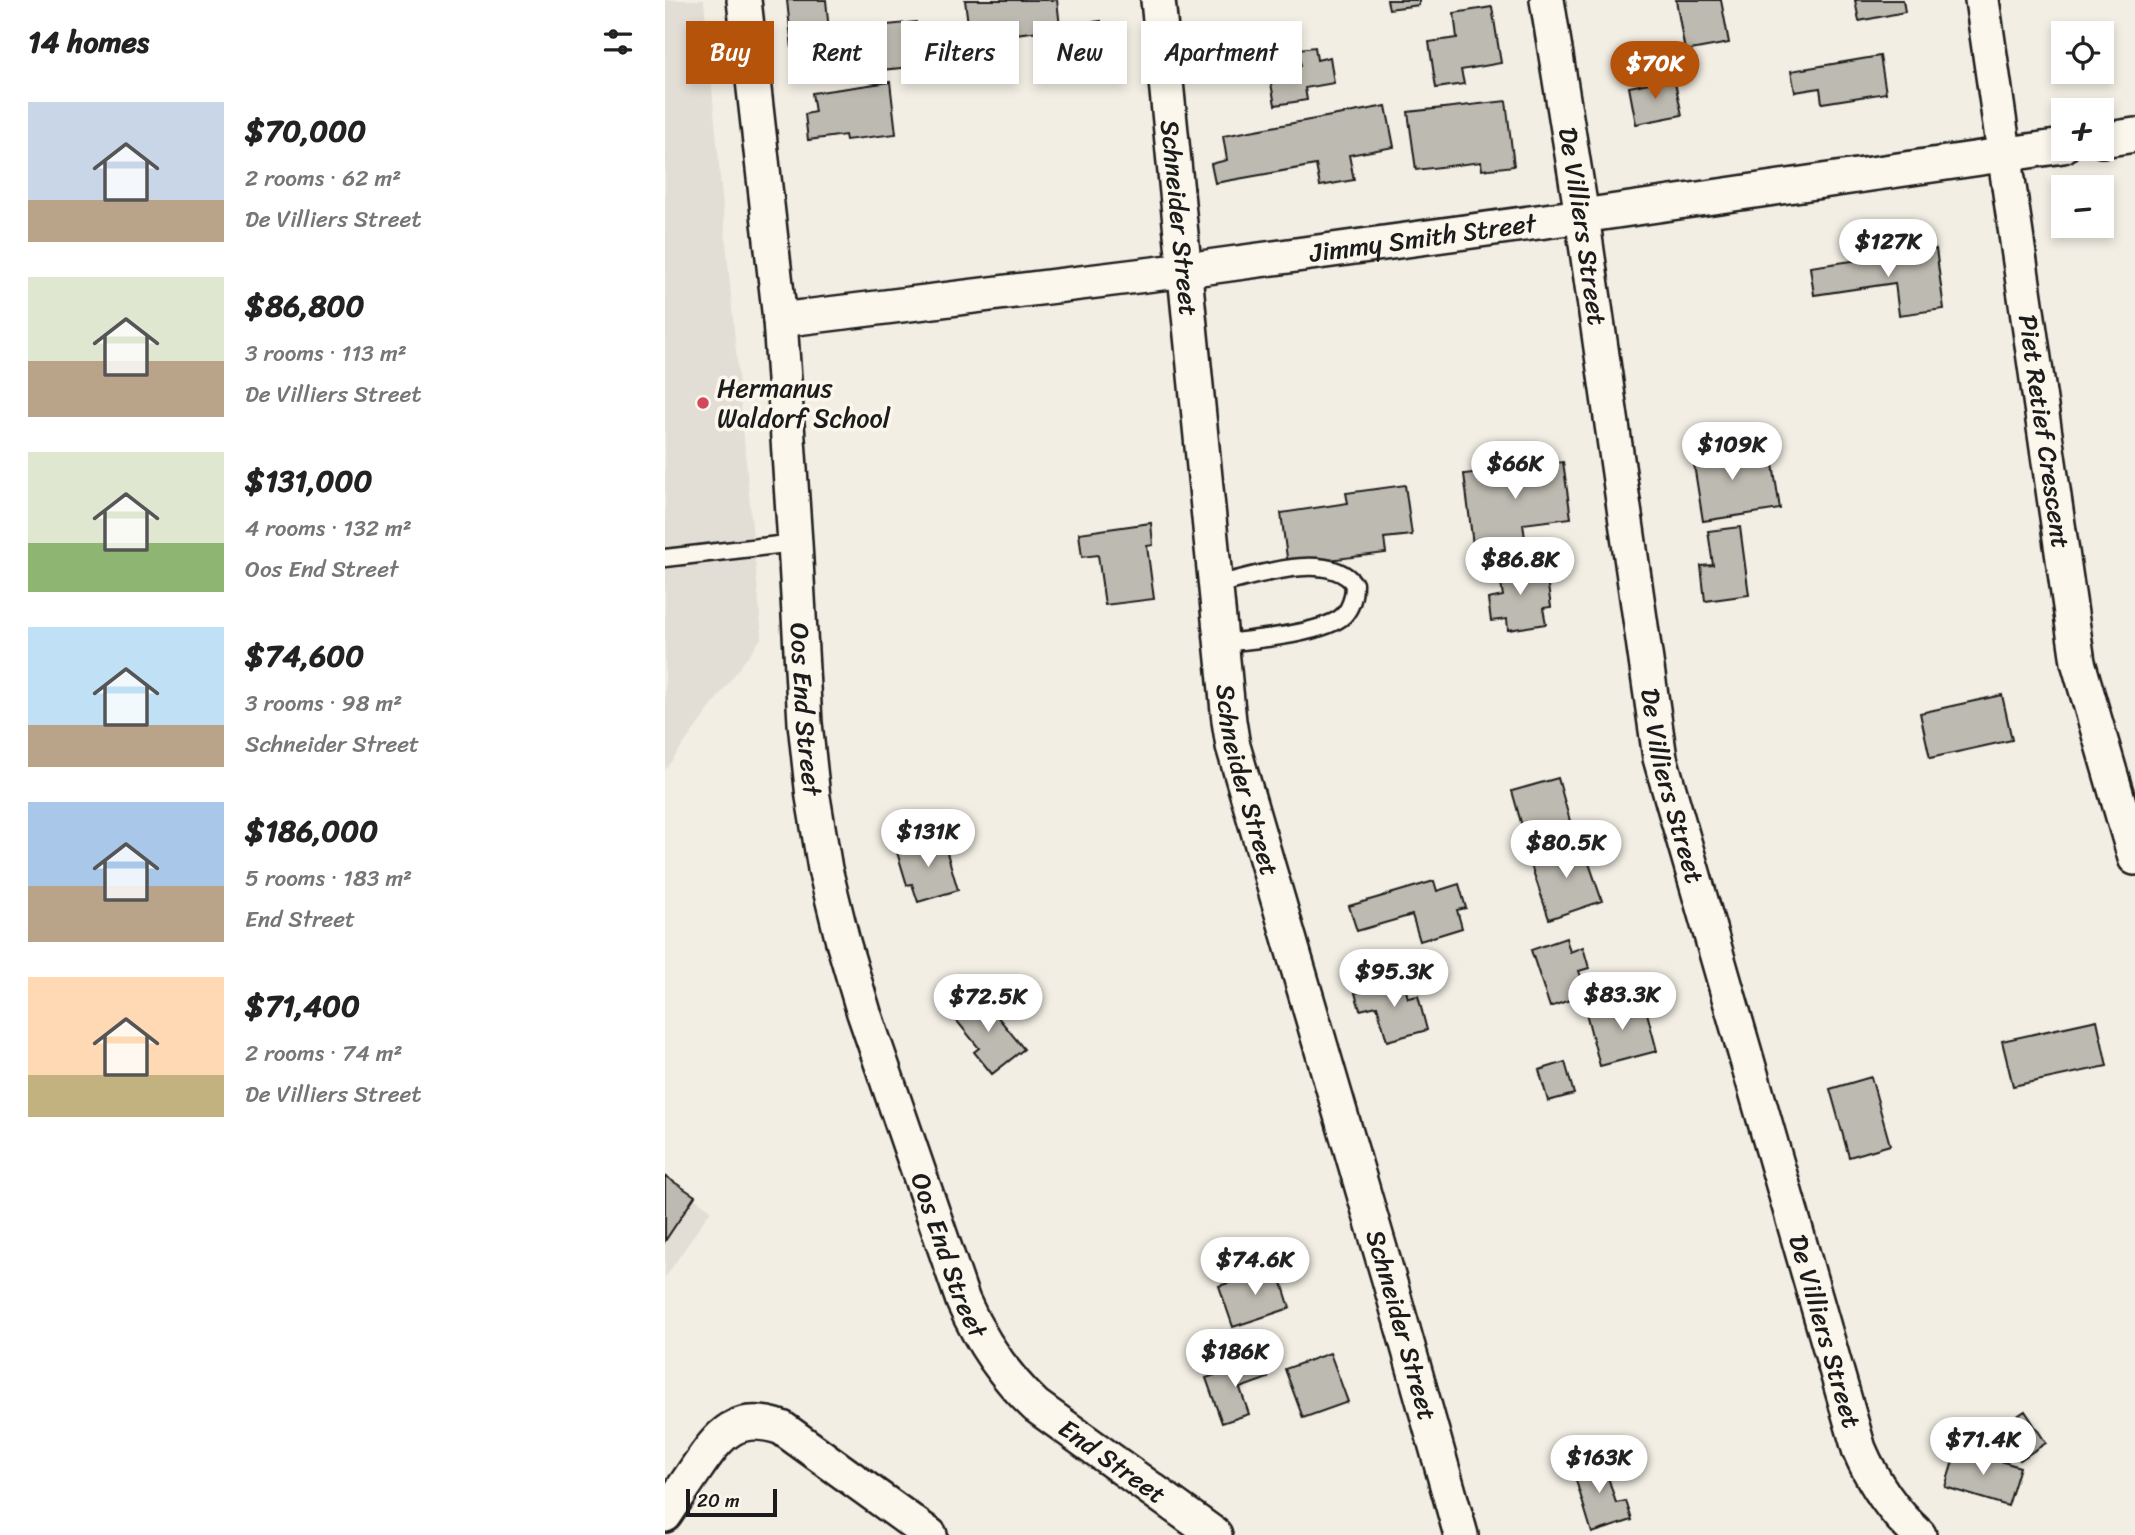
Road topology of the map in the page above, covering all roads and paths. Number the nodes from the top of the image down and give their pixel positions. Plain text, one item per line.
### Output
1 (744, 0) edge
2 (1158, 0) edge
3 (1547, 0) edge
4 (1982, 0) edge
5 (2135, 135) edge
6 (2114, 138) edge
7 (2051, 148) edge
8 (2003, 155) junction
9 (1582, 216) junction
10 (1186, 270) junction
11 (780, 320) junction
12 (795, 543) junction
13 (665, 558) edge
14 (1217, 585) junction
15 (1222, 643) junction
16 (2135, 858) edge
17 (1014, 1385) joint
18 (665, 1515) edge
19 (930, 1535) edge
20 (1215, 1535) edge
21 (1461, 1535) edge
22 (1919, 1535) edge

1 - 11 street, Oos End Street
2 - 10 street, Schneider Street
3 - 9 street, De Villiers Street
4 - 8 street, Piet Retief Crescent
5 - 6 street
7 - 8 street, Jimmy Smith Street
8 - 9 street, Jimmy Smith Street
8 - 16 street, Piet Retief Crescent
9 - 10 street, Jimmy Smith Street
9 - 22 street, De Villiers Street
10 - 11 street, Jimmy Smith Street
10 - 14 street, Schneider Street
11 - 12 street, Oos End Street
12 - 13 lane
12 - 17 street, Oos End Street
14 - 15 street, Schneider Street
14 - 15 lane
15 - 21 street, Schneider Street
17 - 20 street, End Street
18 - 19 street

